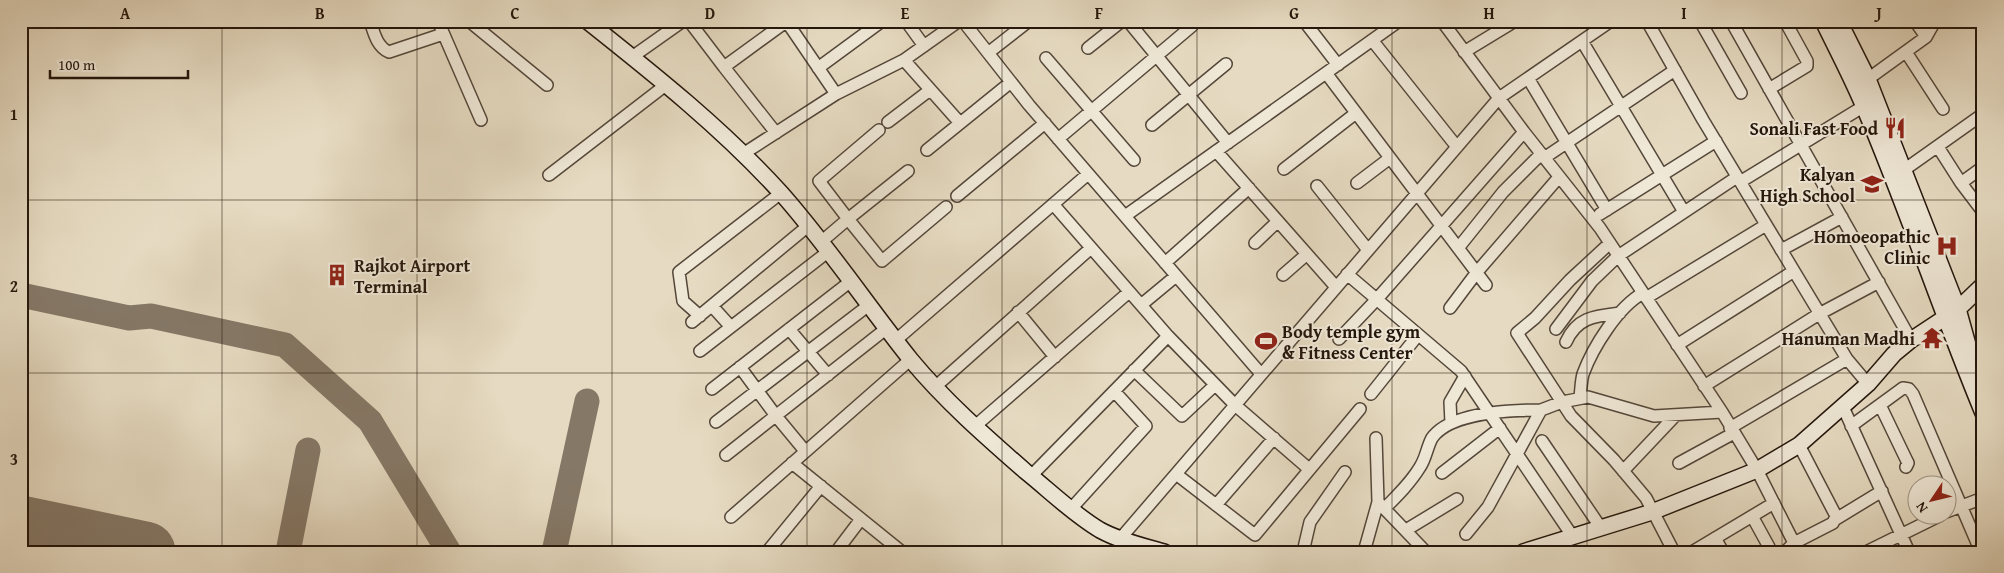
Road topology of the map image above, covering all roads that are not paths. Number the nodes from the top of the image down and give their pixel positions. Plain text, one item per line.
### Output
1 (370, 21) edge
2 (438, 21) edge
3 (469, 21) edge
4 (587, 21) edge
5 (683, 21) edge
6 (689, 21) edge
7 (882, 21) edge
8 (906, 21) edge
9 (958, 21) edge
10 (963, 21) edge
11 (1029, 21) edge
12 (1122, 21) edge
13 (1128, 21) edge
14 (1304, 21) edge
15 (1399, 21) edge
16 (1457, 21) edge
17 (1515, 21) edge
18 (1611, 21) edge
19 (1647, 21) edge
20 (1700, 21) edge
21 (1731, 21) edge
22 (1785, 21) edge
23 (1823, 21) edge
24 (1839, 21) edge
25 (1915, 21) edge
26 (1935, 21) edge
27 (787, 22) edge
28 (1444, 24) edge
29 (1192, 26) dead end
30 (443, 34) junction
31 (1926, 37) junction
32 (1372, 40) junction
33 (1582, 42) junction
34 (924, 46) junction
35 (1088, 48) dead end
36 (1464, 52) junction
37 (1906, 52) junction
38 (988, 53) junction
39 (1157, 56) junction
40 (632, 57) junction
41 (1046, 58) dead end
42 (904, 60) junction
43 (1226, 64) dead end
44 (1338, 65) junction
45 (724, 67) junction
46 (818, 68) junction
47 (1675, 70) junction
48 (1326, 73) junction
49 (1528, 78) junction
50 (1868, 79) junction
51 (1011, 82) junction
52 (667, 84) junction
53 (547, 85) dead end
54 (1770, 89) junction
55 (930, 90) junction
56 (1741, 93) dead end
57 (836, 94) junction
58 (1189, 95) junction
59 (1499, 98) junction
60 (1870, 103) junction
61 (1620, 107) junction
62 (1943, 109) dead end
63 (1092, 111) junction
64 (1356, 113) junction
65 (1983, 114) edge
66 (481, 120) dead end
67 (960, 123) junction
68 (1045, 123) junction
69 (1152, 125) dead end
70 (1524, 132) junction
71 (776, 133) junction
72 (1058, 139) junction
73 (1716, 141) junction
74 (1566, 142) junction
75 (1228, 143) junction
76 (1801, 144) junction
77 (1457, 147) junction
78 (1938, 147) junction
79 (927, 150) dead end
80 (1216, 151) junction
81 (743, 154) junction
82 (1543, 156) junction
83 (1390, 158) junction
84 (1134, 160) dead end
85 (1983, 167) edge
86 (1284, 169) dead end
87 (908, 170) dead end
88 (1904, 170) junction
89 (1088, 174) junction
90 (549, 175) dead end
91 (1663, 176) junction
92 (1559, 177) junction
93 (1739, 179) junction
94 (1357, 183) dead end
95 (1961, 183) junction
96 (1317, 186) dead end
97 (1249, 188) junction
98 (781, 194) junction
99 (1416, 194) junction
100 (957, 196) dead end
101 (1053, 204) junction
102 (946, 207) dead end
103 (1606, 210) junction
104 (1684, 212) junction
105 (1983, 212) edge
106 (1125, 216) junction
107 (1842, 217) junction
108 (848, 219) junction
109 (1592, 219) junction
110 (1278, 221) junction
111 (1441, 225) junction
112 (1766, 225) junction
113 (808, 226) junction
114 (1255, 243) dead end
115 (1610, 243) junction
116 (825, 246) junction
117 (1459, 247) junction
118 (1091, 248) junction
119 (1368, 250) junction
120 (1781, 250) junction
121 (1307, 254) junction
122 (1618, 256) junction
123 (1165, 263) junction
124 (1794, 271) junction
125 (1477, 272) junction
126 (1347, 274) junction
127 (1176, 276) junction
128 (1283, 276) dead end
129 (851, 282) junction
130 (1879, 282) junction
131 (1983, 284) edge
132 (1486, 285) dead end
133 (1336, 287) junction
134 (1129, 292) junction
135 (1644, 295) junction
136 (1376, 299) junction
137 (869, 305) junction
138 (1140, 305) junction
139 (712, 306) junction
140 (1450, 308) dead end
141 (1958, 309) junction
142 (1018, 312) junction
143 (1620, 313) junction
144 (1819, 314) junction
145 (1945, 318) junction
146 (731, 326) junction
147 (789, 329) junction
148 (1556, 329) dead end
149 (891, 334) junction
150 (1418, 335) junction
151 (1168, 336) junction
152 (1338, 339) dead end
153 (1911, 340) junction
154 (1566, 342) dead end
155 (1677, 345) junction
156 (1976, 349) edge
157 (700, 351) dead end
158 (808, 352) junction
159 (1055, 356) junction
160 (911, 359) junction
161 (1847, 359) junction
162 (740, 368) junction
163 (1134, 370) junction
164 (1261, 374) junction
165 (828, 375) junction
166 (1465, 376) junction
167 (1983, 381) edge
168 (1868, 384) junction
169 (1215, 385) junction
170 (1704, 386) junction
171 (935, 387) junction
172 (712, 389) dead end
173 (757, 390) junction
174 (1114, 391) junction
175 (1371, 394) dead end
176 (1580, 397) junction
177 (1562, 402) junction
178 (1235, 405) junction
179 (1880, 405) junction
180 (1843, 407) junction
181 (1360, 409) dead end
182 (1541, 410) junction
183 (1490, 412) junction
184 (1722, 412) junction
185 (1983, 413) edge
186 (776, 416) junction
187 (1674, 416) junction
188 (716, 422) dead end
189 (1451, 423) junction
190 (1851, 426) junction
191 (974, 427) junction
192 (1500, 428) junction
193 (1732, 430) junction
194 (1274, 438) junction
195 (1376, 438) dead end
196 (1542, 441) dead end
197 (1799, 445) junction
198 (805, 451) junction
199 (1517, 454) junction
200 (726, 455) dead end
201 (792, 463) junction
202 (1679, 463) dead end
203 (1906, 467) dead end
204 (1309, 470) junction
205 (1757, 470) junction
206 (1623, 471) junction
207 (1345, 472) dead end
208 (1442, 473) dead end
209 (1176, 474) junction
210 (1031, 476) junction
211 (821, 486) junction
212 (1882, 491) junction
213 (1983, 498) edge
214 (1458, 499) dead end
215 (1774, 503) junction
216 (1216, 505) junction
217 (1382, 505) junction
218 (1960, 506) junction
219 (1956, 508) edge
220 (1070, 510) junction
221 (1652, 512) junction
222 (1752, 516) junction
223 (731, 517) dead end
224 (861, 519) junction
225 (1836, 519) junction
226 (1917, 526) edge
227 (1602, 528) junction
228 (1406, 530) junction
229 (1901, 533) junction
230 (1466, 534) dead end
231 (1573, 537) junction
232 (1716, 538) junction
233 (1120, 539) junction
234 (1797, 542) junction
235 (1769, 547) dead end
236 (901, 551) edge
237 (768, 552) edge
238 (836, 552) edge
239 (1164, 552) edge
240 (1303, 552) edge
241 (1364, 552) edge
242 (1426, 552) edge
243 (1523, 552) edge
244 (1674, 552) edge
245 (1692, 552) edge
246 (1723, 552) edge
247 (1785, 552) edge
248 (1804, 552) edge
249 (1866, 552) edge
250 (1909, 552) edge
251 (1981, 552) edge

1 - 30 street
2 - 30 street
3 - 53 street
4 - 40 street
5 - 40 street
6 - 45 street
7 - 46 street
8 - 34 street
9 - 34 street
10 - 38 street
11 - 38 street
12 - 35 street
13 - 39 street
14 - 44 street
15 - 32 street
16 - 28 street
17 - 36 street
18 - 33 street
19 - 47 street
20 - 56 street
21 - 54 street
22 - 54 street
23 - 60 street
24 - 50 street
25 - 31 street
26 - 31 street
27 - 45 street
27 - 46 street
28 - 36 street
29 - 39 street
30 - 66 street
31 - 37 street
32 - 44 street
32 - 77 street
33 - 49 street
33 - 61 street
34 - 42 street
36 - 59 street
37 - 50 street
37 - 62 street
38 - 51 street
39 - 58 street
39 - 63 street
40 - 52 street
41 - 63 street
42 - 55 street
42 - 57 street
43 - 58 street
44 - 48 street
45 - 71 street
46 - 57 street
47 - 61 street
47 - 73 street
48 - 64 street
48 - 75 street
49 - 59 street
49 - 74 street
50 - 60 street
51 - 67 street
51 - 68 street
52 - 81 street
52 - 90 street
54 - 76 street
55 - 67 street
55 - 108 street
57 - 71 street
58 - 69 street
58 - 75 street
59 - 70 street
59 - 77 street
60 - 76 street
60 - 88 street
60 - 145 street
61 - 74 street
61 - 91 street
63 - 72 street
63 - 84 street
64 - 83 street
64 - 86 street
65 - 78 street
67 - 79 street
68 - 72 street
68 - 100 street
70 - 82 street
70 - 111 street
71 - 81 street
72 - 89 street
73 - 91 street
73 - 93 street
74 - 82 street
74 - 103 street
75 - 80 street
76 - 93 street
76 - 107 street
77 - 99 street
78 - 88 street
78 - 95 street
80 - 97 street
80 - 106 street
81 - 98 street
82 - 92 street
82 - 117 street
83 - 94 street
83 - 99 street
85 - 95 street
87 - 108 street
88 - 141 street
89 - 101 street
89 - 106 street
91 - 103 street
91 - 104 street
92 - 109 street
92 - 125 street
93 - 104 street
93 - 112 street
95 - 105 street
96 - 119 street
97 - 110 street
97 - 123 street
98 - 113 street
98 - 139 street
99 - 111 street
99 - 119 street
101 - 118 street
101 - 149 street
102 - 108 street
103 - 109 street
104 - 122 street
106 - 123 street
107 - 120 street
107 - 130 street
108 - 116 street
109 - 115 street
110 - 114 street
110 - 121 street
111 - 117 street
111 - 136 street
112 - 120 street
112 - 135 street
113 - 116 street
113 - 139 street
115 - 122 street
115 - 177 street
116 - 129 street
116 - 146 street
117 - 125 street
118 - 134 street
118 - 142 street
119 - 126 street
120 - 124 street
121 - 128 street
121 - 133 street
122 - 135 street
122 - 148 street
123 - 127 street
124 - 144 street
124 - 155 street
125 - 132 street
125 - 140 street
126 - 133 street
126 - 136 street
127 - 138 street
127 - 164 street
129 - 137 street
129 - 147 street
130 - 144 street
130 - 153 street
131 - 141 street
133 - 164 street
134 - 138 street
134 - 159 street
135 - 143 street
135 - 155 street
136 - 150 street
136 - 152 street
137 - 149 street
137 - 158 street
138 - 151 street
139 - 146 street
141 - 145 street
141 - 156 street
142 - 159 street
142 - 171 street
143 - 154 street
143 - 176 street
144 - 161 street
144 - 170 street
145 - 153 street
145 - 185 street
146 - 157 street
147 - 158 street
147 - 162 street
149 - 160 street
149 - 165 street
150 - 166 street
150 - 175 street
151 - 163 street
151 - 169 street
153 - 168 street
155 - 170 street
156 - 167 street
158 - 165 street
158 - 173 street
159 - 191 street
160 - 171 street
160 - 198 street
161 - 168 street
161 - 193 street
162 - 172 street
162 - 173 street
163 - 169 street
163 - 174 street
164 - 178 street
165 - 186 street
166 - 183 street
166 - 189 street
168 - 180 street
169 - 178 street
170 - 184 street
171 - 191 street
173 - 186 street
173 - 188 street
174 - 210 street
174 - 220 street
176 - 177 street
176 - 187 street
177 - 182 street
177 - 206 street
178 - 194 street
178 - 209 street
179 - 190 street
179 - 203 street
179 - 218 street
180 - 190 street
180 - 197 street
181 - 204 street
182 - 183 street
182 - 199 street
183 - 189 street
183 - 192 street
184 - 187 street
184 - 193 street
186 - 198 street
186 - 200 street
187 - 206 street
189 - 217 street
190 - 212 street
191 - 210 street
192 - 199 street
192 - 208 street
193 - 202 street
193 - 205 street
194 - 204 street
194 - 216 street
195 - 217 street
196 - 227 street
197 - 205 street
197 - 225 street
198 - 201 street
199 - 230 street
199 - 231 street
201 - 211 street
201 - 223 street
204 - 216 street
205 - 215 street
205 - 221 street
206 - 221 street
207 - 240 street
209 - 216 street
209 - 233 street
210 - 220 street
211 - 224 street
211 - 237 street
212 - 225 street
212 - 229 street
213 - 218 street
214 - 228 street
215 - 222 street
215 - 234 street
217 - 228 street
217 - 241 street
218 - 219 street
218 - 251 street
220 - 233 street
221 - 227 street
221 - 244 street
222 - 232 street
222 - 235 street
224 - 236 street
224 - 238 street
225 - 234 street
226 - 229 street
227 - 231 street
228 - 242 street
229 - 249 street
229 - 250 street
231 - 243 street
232 - 245 street
232 - 246 street
233 - 239 street
234 - 247 street
234 - 248 street

